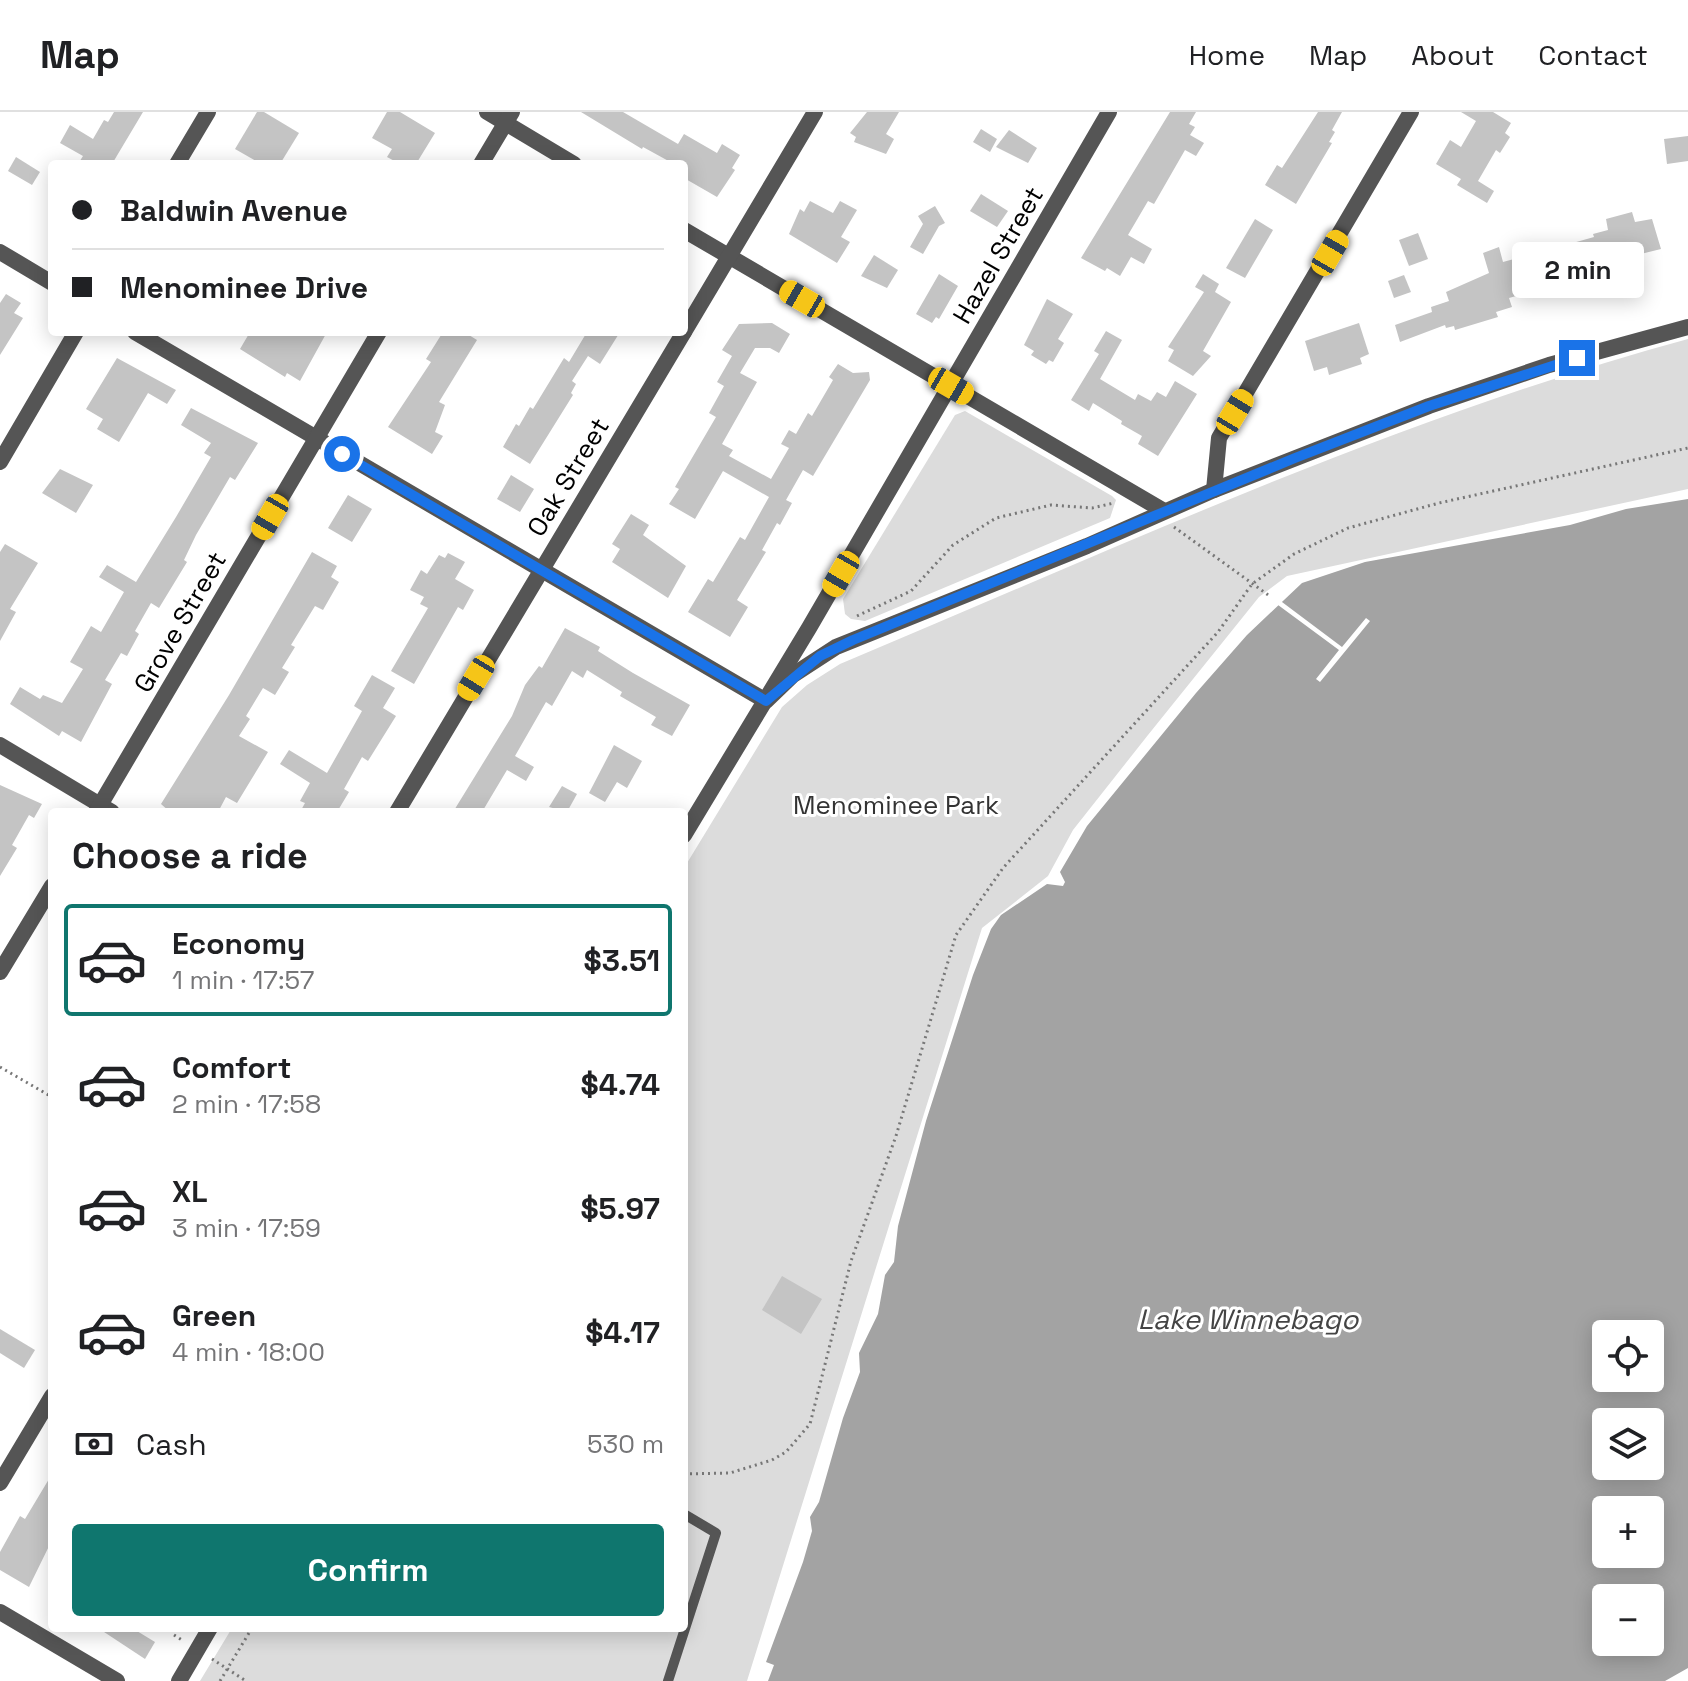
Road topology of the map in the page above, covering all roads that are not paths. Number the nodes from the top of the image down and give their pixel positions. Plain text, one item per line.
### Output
1 (208, 112) edge
2 (487, 112) edge
3 (815, 112) edge
4 (1109, 112) edge
5 (1411, 112) edge
6 (509, 117) edge
7 (179, 160) edge
8 (483, 160) edge
9 (568, 160) edge
10 (688, 232) edge
11 (0, 252) edge
12 (729, 257) junction
13 (48, 281) edge
14 (688, 325) edge
15 (1688, 327) edge
16 (74, 336) edge
17 (142, 336) edge
18 (377, 336) edge
19 (682, 336) edge
20 (951, 386) junction
21 (316, 439) junction
22 (0, 462) edge
23 (1214, 490) junction
24 (1162, 512) junction
25 (540, 572) junction
26 (766, 701) junction
27 (0, 745) edge
28 (100, 808) edge
29 (104, 808) edge
30 (399, 808) edge
31 (688, 828) edge
32 (48, 893) edge
33 (0, 972) edge
34 (48, 1403) edge
35 (0, 1483) edge
36 (688, 1516) edge
37 (0, 1612) edge
38 (688, 1619) edge
39 (208, 1632) edge
40 (684, 1632) edge
41 (117, 1681) edge
42 (179, 1681) edge
43 (668, 1681) edge

1 - 7 street
2 - 6 street
3 - 12 street, Oak Street
4 - 20 street, Hazel Street
5 - 23 street
6 - 8 street
6 - 9 street
10 - 12 street
11 - 13 street
12 - 14 street, Oak Street
12 - 20 street
15 - 23 street
16 - 22 street
17 - 21 street
18 - 21 street, Grove Street
19 - 25 street, Oak Street
20 - 24 street
20 - 26 street, Hazel Street
21 - 25 street
21 - 29 street, Grove Street
23 - 24 street
24 - 26 street
25 - 26 street
25 - 30 street, Oak Street
26 - 31 street, Hazel Street
27 - 28 street
32 - 33 street
34 - 35 street
36 - 38 lane
37 - 41 street
39 - 42 street
40 - 43 lane

